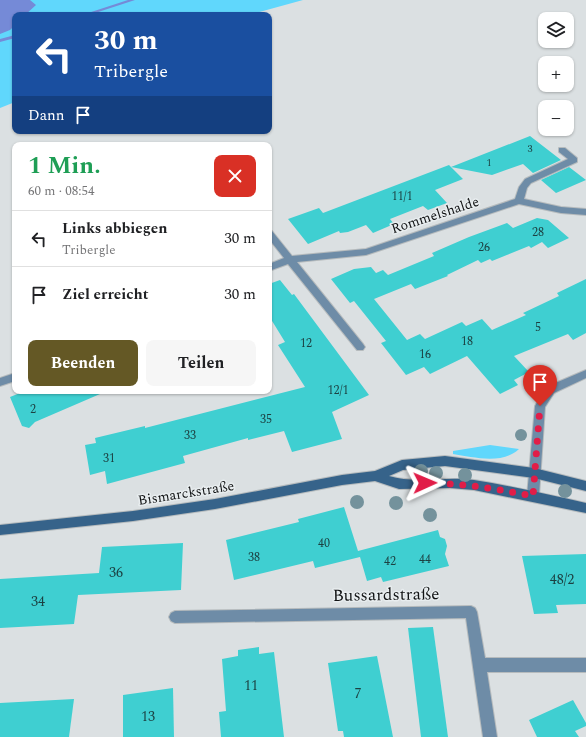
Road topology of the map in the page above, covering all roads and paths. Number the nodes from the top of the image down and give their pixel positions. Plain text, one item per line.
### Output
1 (562, 150) dead end
2 (519, 201) junction
3 (586, 212) edge
4 (272, 237) edge
5 (291, 259) junction
6 (272, 267) edge
7 (360, 347) dead end
8 (586, 374) edge
9 (12, 378) edge
10 (0, 382) edge
11 (534, 473) junction
12 (375, 476) junction
13 (586, 486) edge
14 (533, 496) junction
15 (586, 508) edge
16 (0, 530) edge
17 (175, 617) dead end
18 (479, 665) junction
19 (586, 665) edge
20 (490, 737) edge

1 - 2 street
2 - 3 street
2 - 5 street, Rommelshalde
4 - 5 street
5 - 6 street, Rommelshalde
5 - 7 street
8 - 11 street
9 - 10 street
11 - 12 street, Bismarckstraße
11 - 13 street, Bismarckstraße
11 - 14 street
12 - 14 street, Bismarckstraße
12 - 16 street, Bismarckstraße
14 - 15 street, Bismarckstraße
17 - 18 street, Bussardstraße
18 - 19 street
18 - 20 street, Bussardstraße

